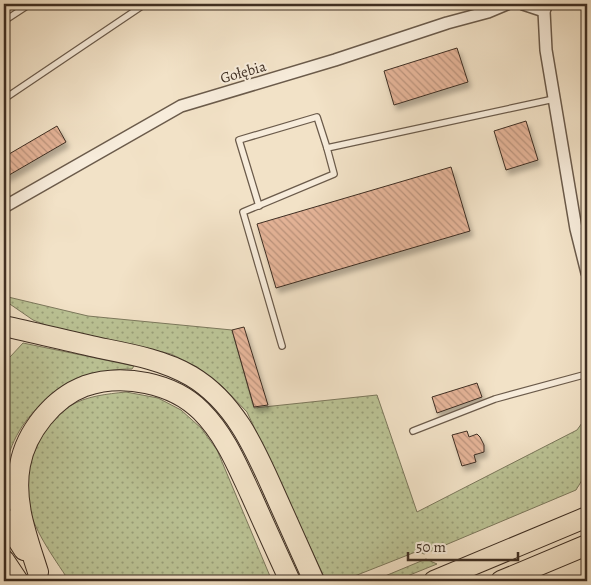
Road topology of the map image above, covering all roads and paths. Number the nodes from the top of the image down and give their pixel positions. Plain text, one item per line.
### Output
1 (30, 4) edge
2 (145, 4) edge
3 (507, 4) edge
4 (523, 4) edge
5 (545, 7) edge
6 (4, 21) edge
7 (4, 98) edge
8 (554, 98) junction
9 (327, 148) junction
10 (259, 206) junction
11 (4, 207) edge
12 (587, 273) edge
13 (4, 326) edge
14 (282, 346) dead end
15 (587, 374) edge
16 (413, 431) dead end
17 (587, 517) edge
18 (4, 518) edge
19 (587, 545) edge
20 (4, 560) edge
21 (41, 576) edge
22 (18, 581) edge
23 (290, 581) edge
24 (314, 581) edge
25 (434, 581) edge
26 (501, 581) edge

1 - 6 lane
2 - 7 lane
3 - 11 street, Gołębia
4 - 5 street
5 - 8 street
8 - 9 lane
8 - 12 street
9 - 10 lane
9 - 10 lane
10 - 14 lane
13 - 24 highway
15 - 16 lane
17 - 25 highway
18 - 21 highway
19 - 26 highway
20 - 22 highway
21 - 23 highway

